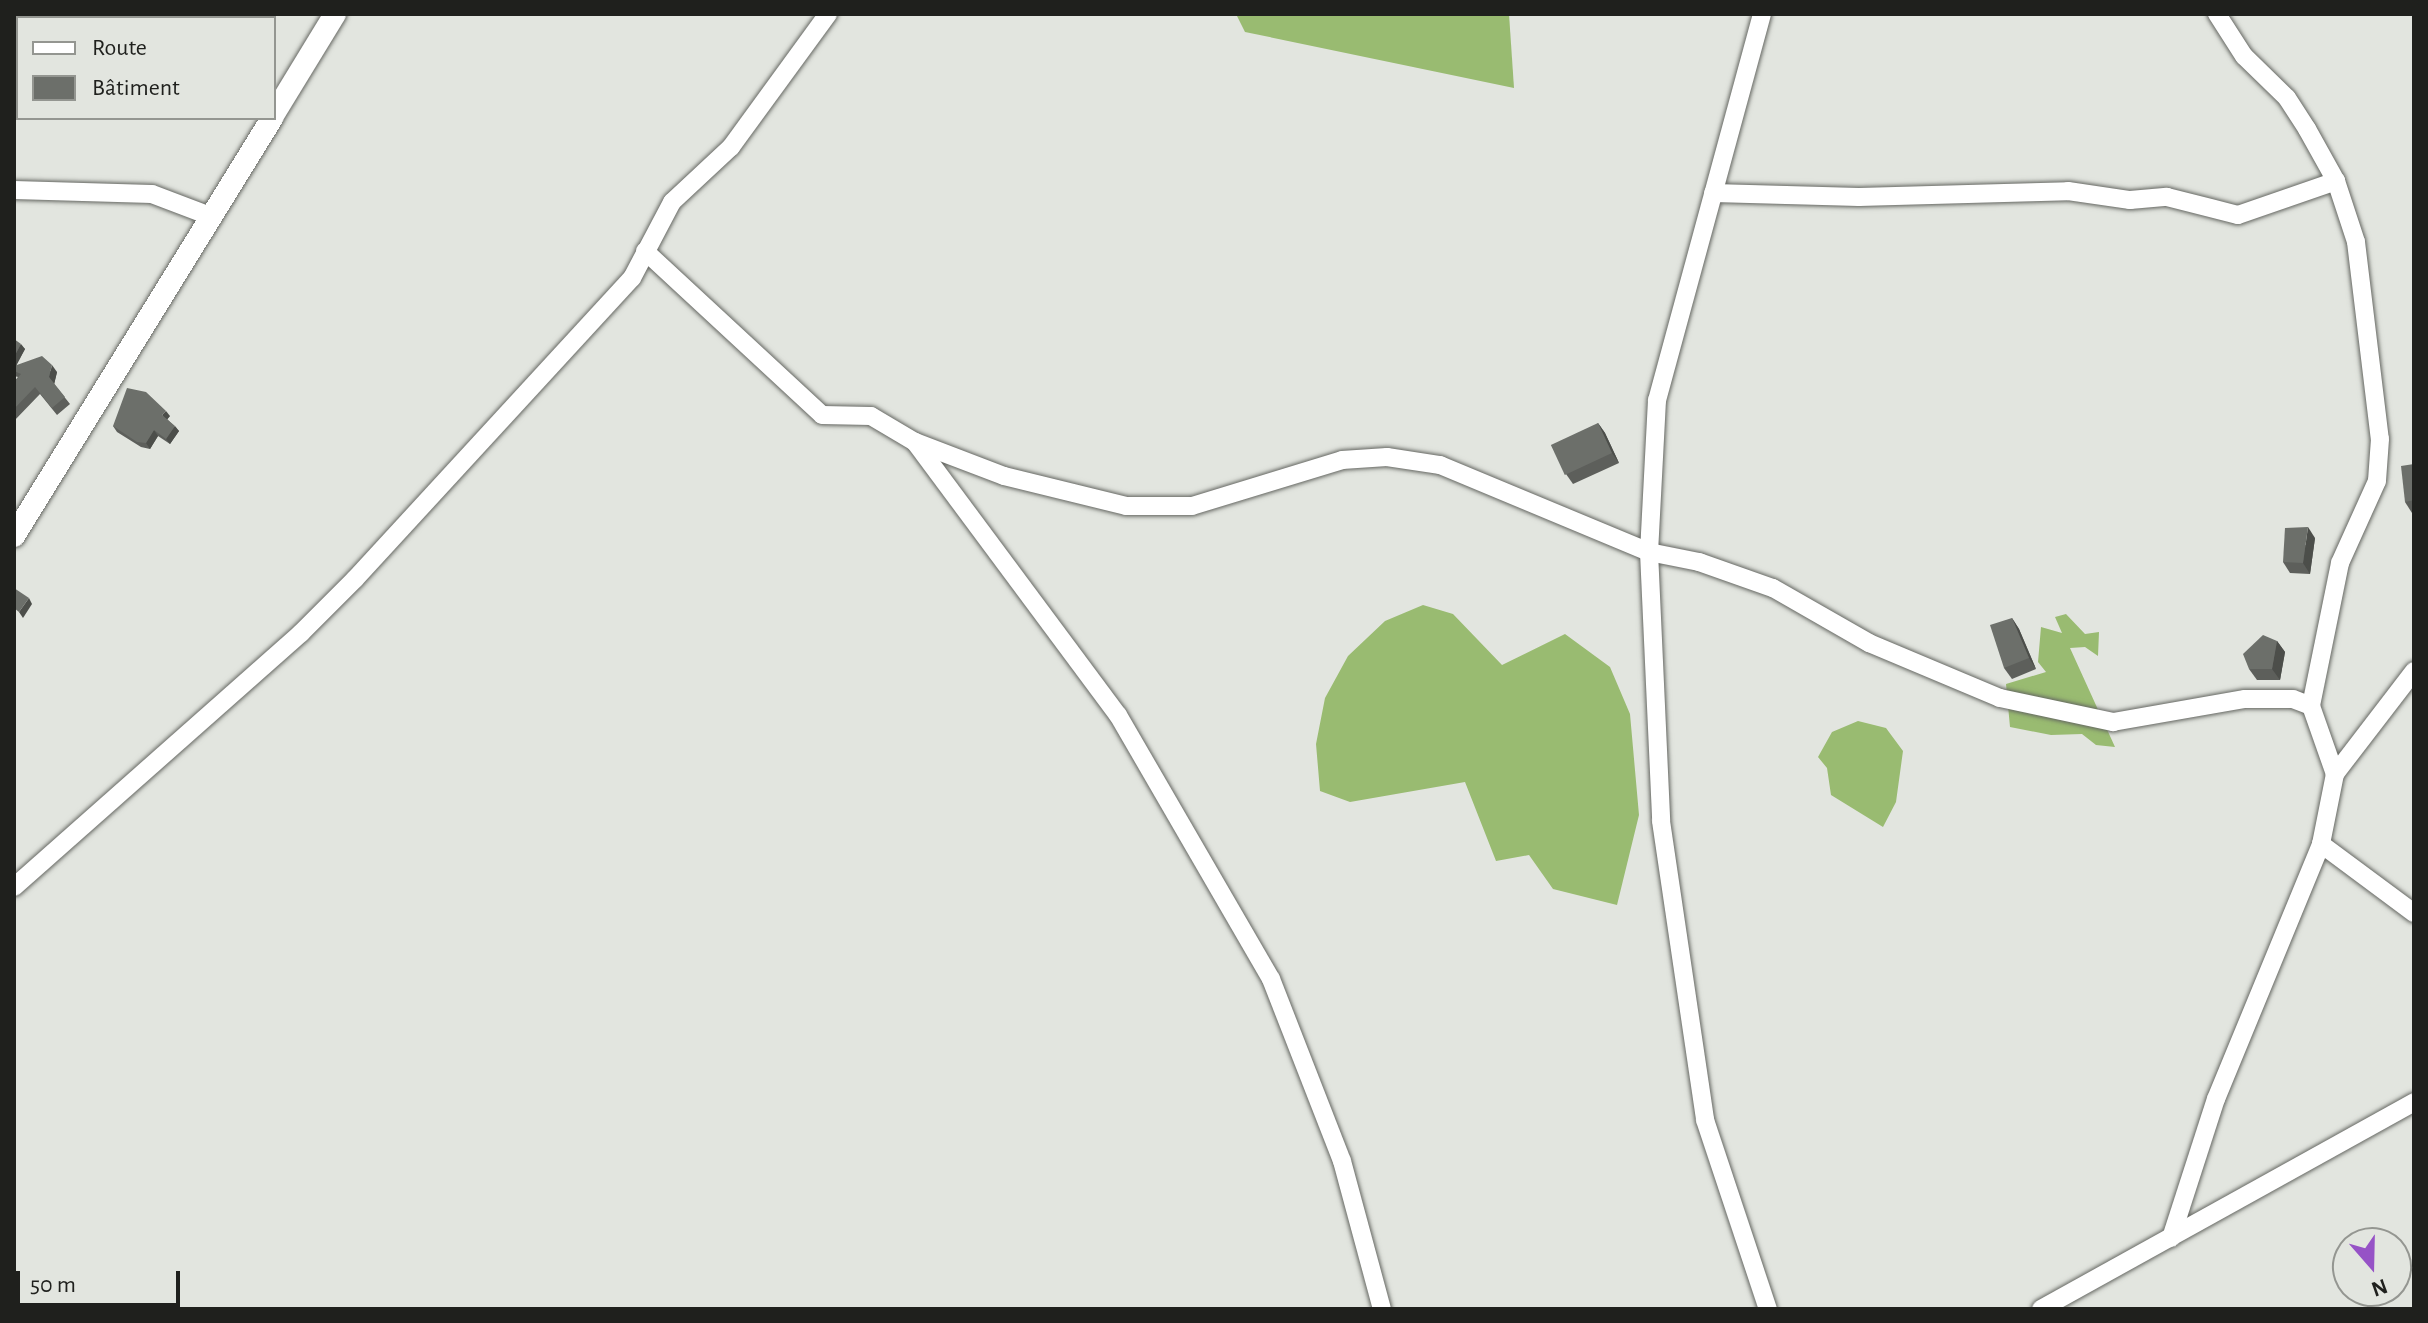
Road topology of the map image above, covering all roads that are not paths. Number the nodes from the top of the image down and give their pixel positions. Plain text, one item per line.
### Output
1 (335, 14) edge
2 (828, 14) edge
3 (1762, 14) edge
4 (2217, 14) edge
5 (276, 111) edge
6 (270, 120) edge
7 (2336, 181) junction
8 (14, 190) edge
9 (1713, 193) junction
10 (210, 216) junction
11 (645, 251) junction
12 (915, 442) junction
13 (14, 536) edge
14 (1649, 552) junction
15 (2414, 671) edge
16 (2311, 706) junction
17 (2335, 774) junction
18 (2321, 844) junction
19 (14, 887) edge
20 (2414, 913) edge
21 (2414, 1102) edge
22 (2171, 1238) junction
23 (1382, 1309) edge
24 (1768, 1309) edge
25 (2041, 1309) edge

1 - 5 street
2 - 11 street
3 - 9 street
4 - 7 street
6 - 10 street
7 - 9 street
7 - 16 street
8 - 10 street
9 - 14 street
10 - 13 street
11 - 12 street
11 - 19 street
12 - 14 street
12 - 23 street
14 - 16 street
14 - 24 street
15 - 17 street
16 - 17 street
17 - 18 street
18 - 20 street
18 - 22 street
21 - 22 street
22 - 25 street

